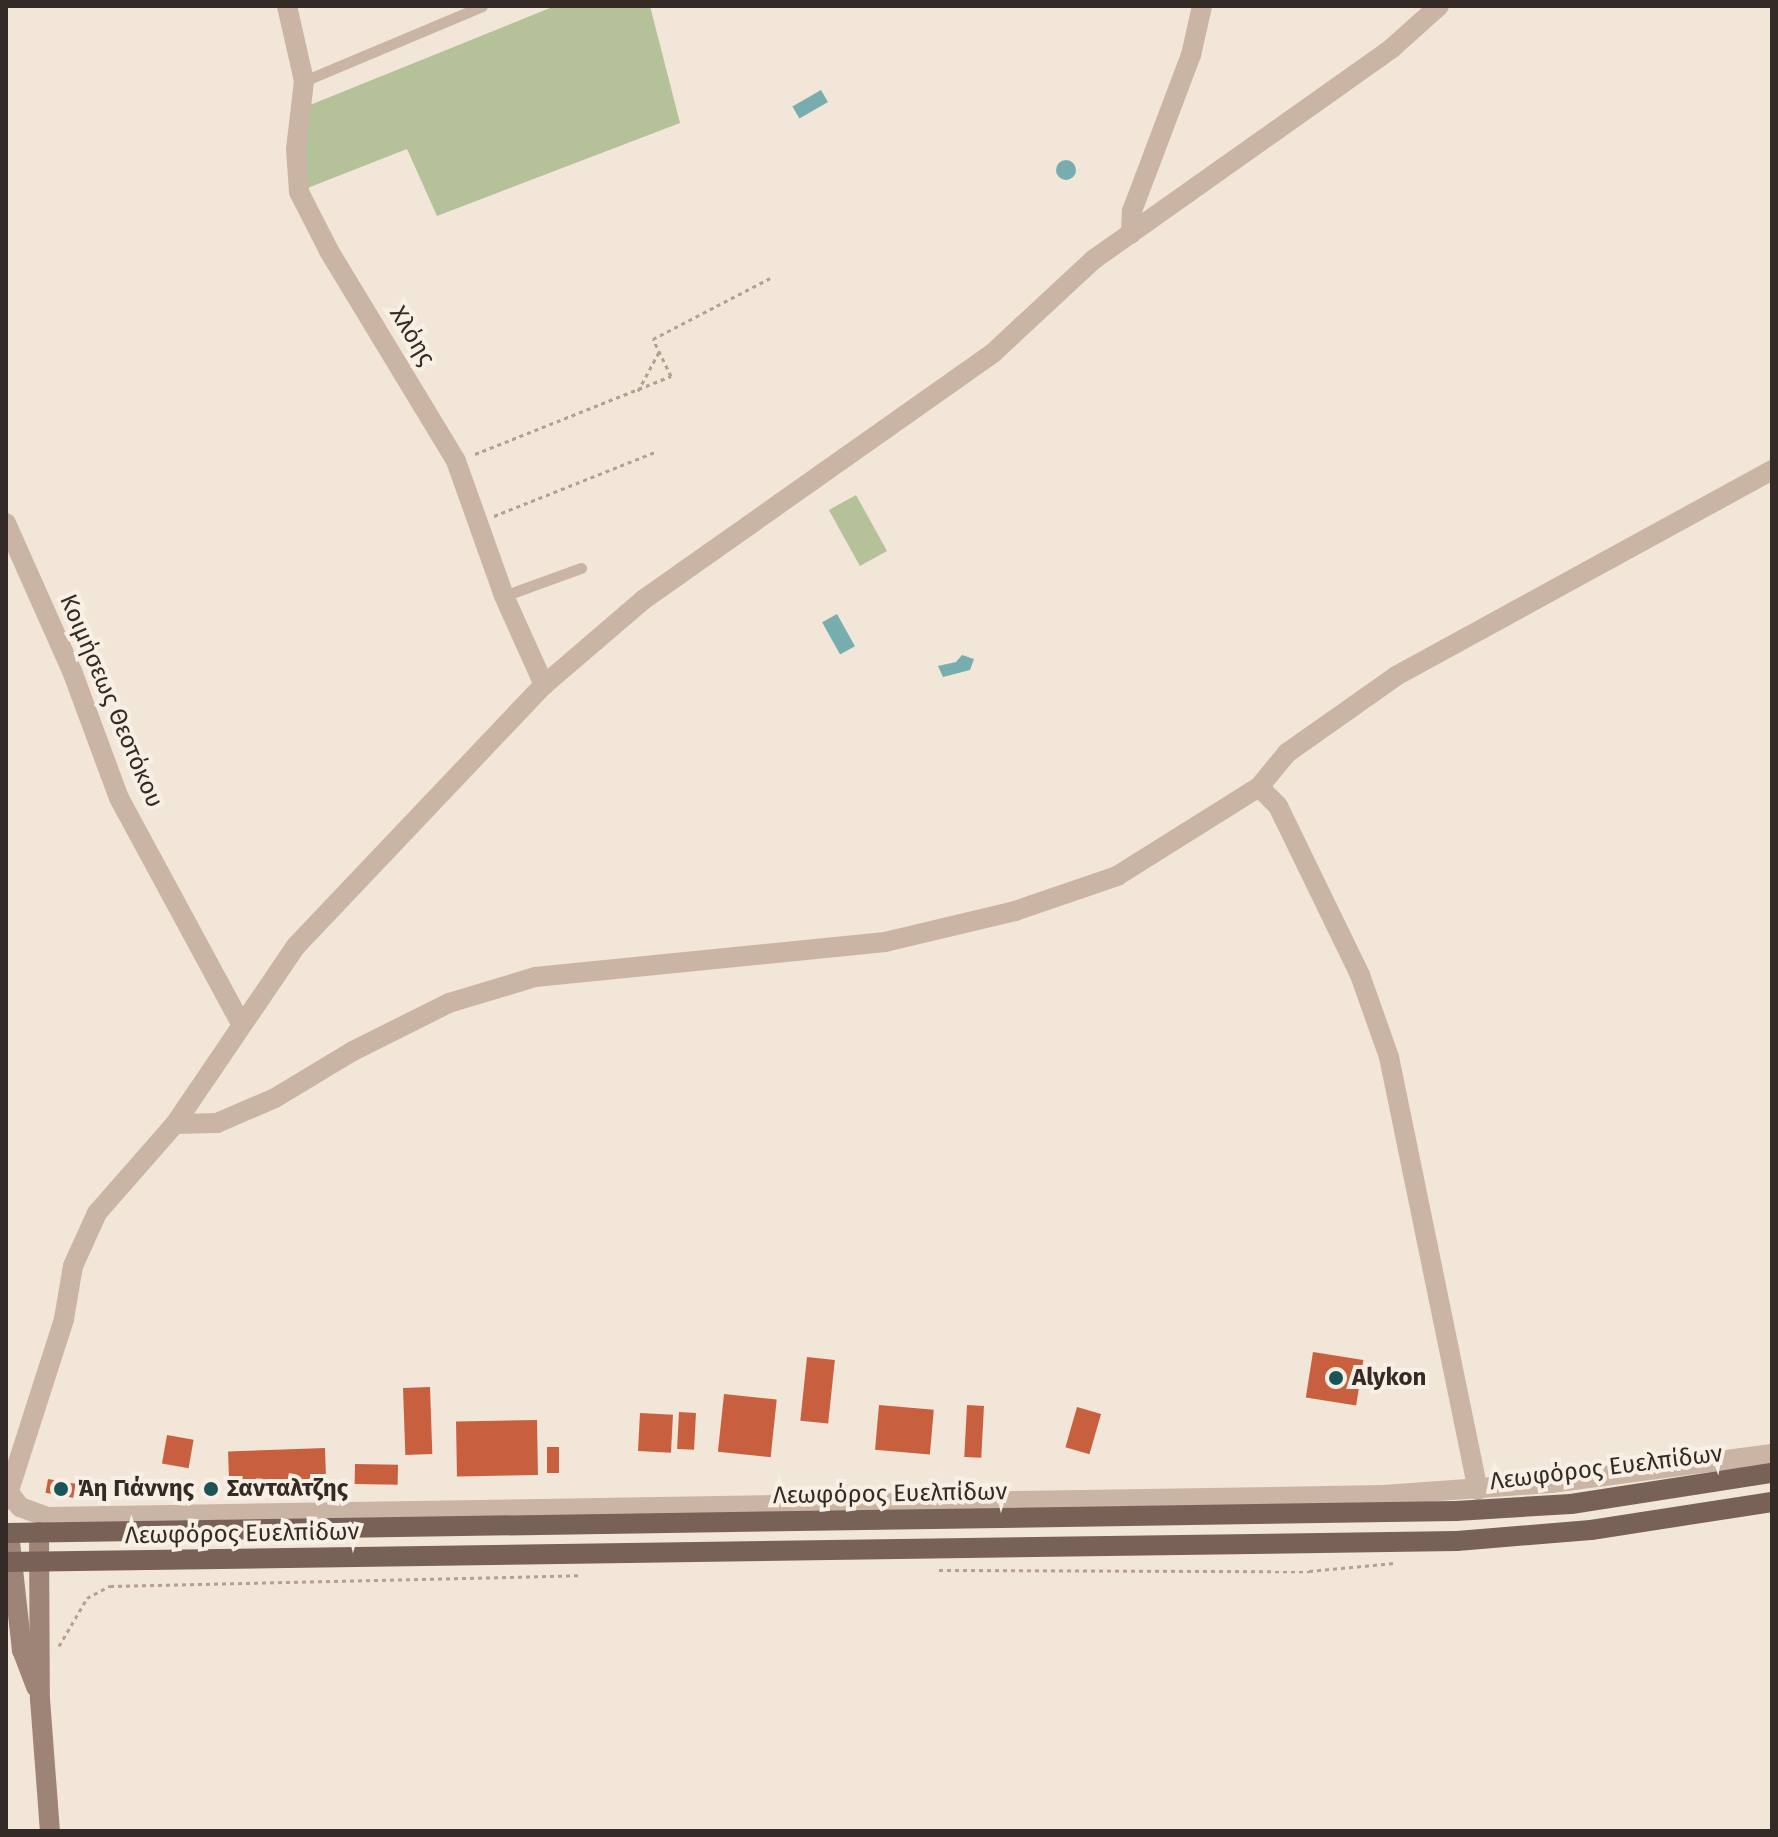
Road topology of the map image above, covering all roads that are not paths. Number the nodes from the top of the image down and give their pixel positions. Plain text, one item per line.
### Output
1 (287, 6) edge
2 (482, 6) edge
3 (1202, 6) edge
4 (1439, 6) edge
5 (304, 81) junction
6 (1131, 234) junction
7 (1772, 470) edge
8 (6, 523) edge
9 (581, 568) dead end
10 (504, 596) junction
11 (544, 685) junction
12 (1259, 787) junction
13 (241, 1024) junction
14 (175, 1124) junction
15 (1772, 1454) edge
16 (12, 1456) edge
17 (1772, 1473) edge
18 (1478, 1490) junction
19 (7, 1501) edge
20 (1772, 1502) edge
21 (39, 1532) junction
22 (8, 1533) edge
23 (9, 1562) edge
24 (39, 1562) junction
25 (40, 1699) junction
26 (50, 1831) edge

1 - 5 street, Χλόης
2 - 5 lane
3 - 6 street
4 - 6 street
5 - 10 street, Χλόης
6 - 11 street
7 - 12 street
8 - 13 street, Κοιμήσεως Θεοτόκου
9 - 10 lane
10 - 11 street, Χλόης
11 - 13 street
12 - 14 street
12 - 18 street
13 - 14 street
14 - 16 street
15 - 18 street
16 - 19 street
17 - 21 main road, Λεωφόρος Ευελπίδων
18 - 19 street
19 - 22 street
20 - 24 main road, Λεωφόρος Ευελπίδων
21 - 22 main road, Λεωφόρος Ευελπίδων
21 - 24 street
22 - 23 street
23 - 24 main road, Λεωφόρος Ευελπίδων
23 - 25 street
24 - 25 street
25 - 26 street

